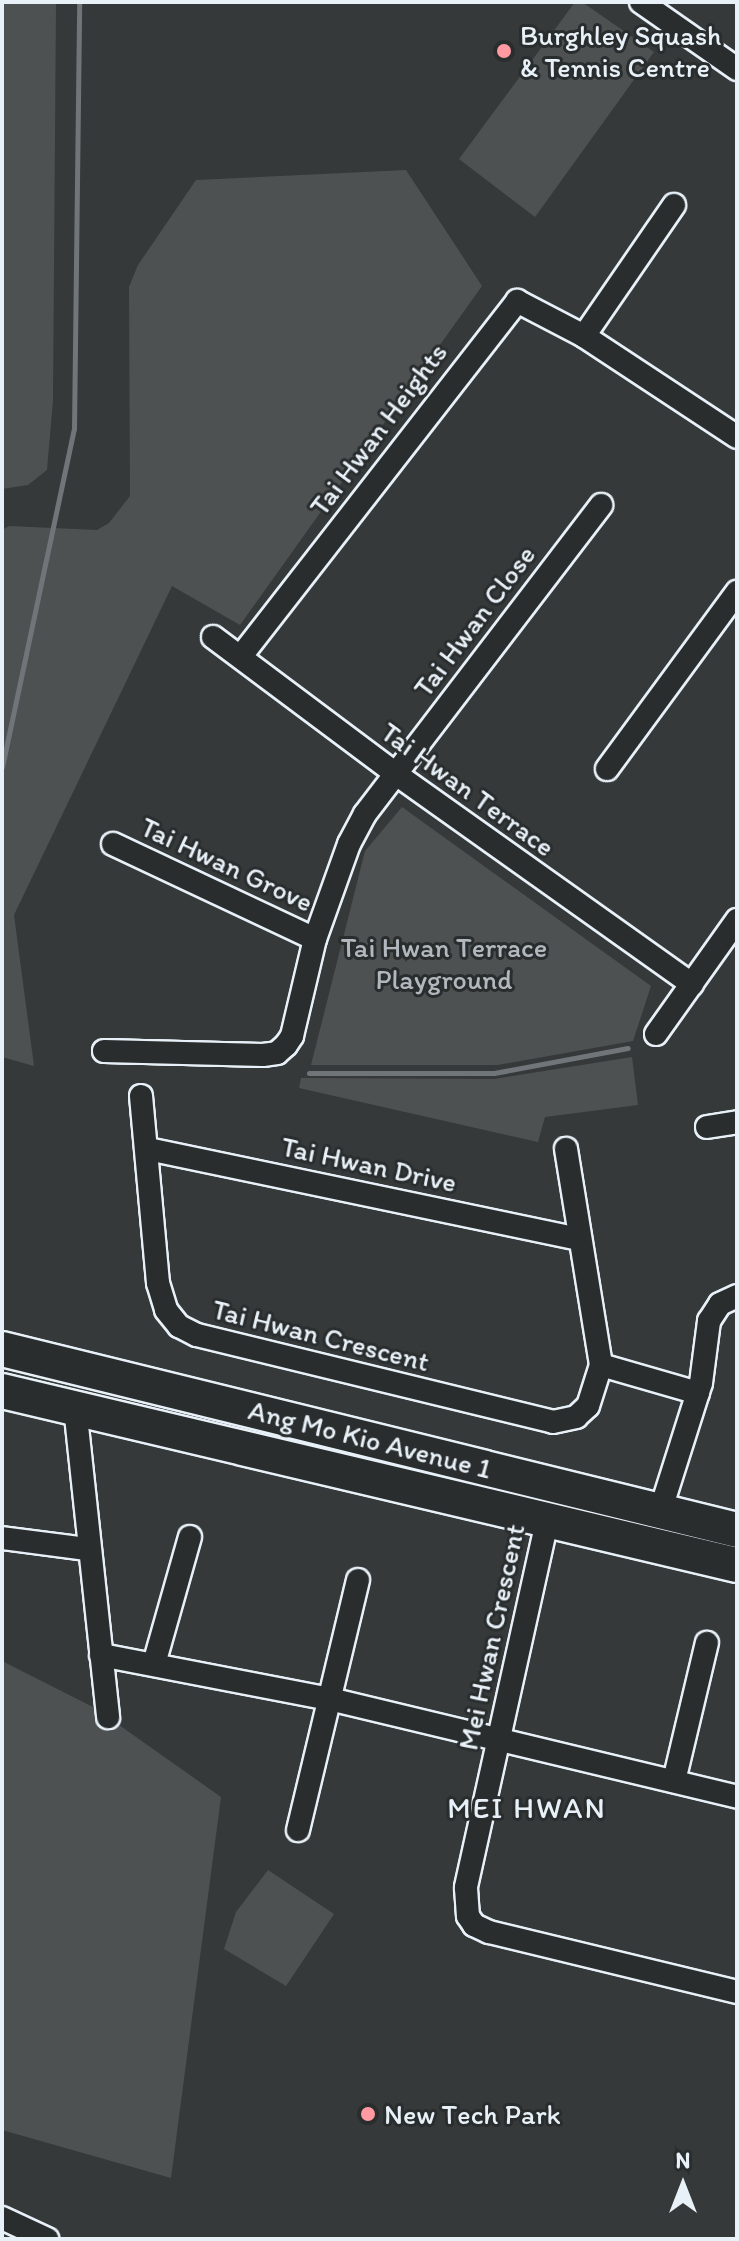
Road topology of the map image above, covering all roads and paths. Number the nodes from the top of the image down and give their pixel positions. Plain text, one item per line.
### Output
1 (641, 2) edge
2 (737, 69) edge
3 (674, 205) dead end
4 (584, 336) junction
5 (737, 435) edge
6 (601, 505) dead end
7 (737, 592) edge
8 (213, 637) dead end
9 (241, 656) junction
10 (607, 769) dead end
11 (396, 774) junction
12 (113, 844) dead end
13 (737, 920) edge
14 (315, 939) junction
15 (692, 984) junction
16 (656, 1034) dead end
17 (104, 1051) dead end
18 (141, 1096) dead end
19 (737, 1122) edge
20 (707, 1127) dead end
21 (148, 1149) junction
22 (566, 1149) dead end
23 (578, 1239) junction
24 (737, 1296) edge
25 (2, 1349) edge
26 (601, 1365) junction
27 (2, 1391) edge
28 (698, 1393) junction
29 (75, 1407) junction
30 (660, 1512) junction
31 (548, 1517) junction
32 (737, 1530) edge
33 (190, 1537) dead end
34 (2, 1538) edge
35 (87, 1549) junction
36 (737, 1565) edge
37 (358, 1580) dead end
38 (707, 1643) dead end
39 (101, 1655) junction
40 (154, 1664) junction
41 (330, 1699) junction
42 (108, 1717) dead end
43 (499, 1739) junction
44 (674, 1781) junction
45 (737, 1797) edge
46 (298, 1830) dead end
47 (737, 1992) edge
48 (2, 2218) edge
49 (47, 2239) edge

1 - 2 street
3 - 4 street
4 - 5 street, Tai Hwan Heights
4 - 9 street, Tai Hwan Heights
6 - 11 street, Tai Hwan Close
7 - 10 street
8 - 9 street, Tai Hwan Terrace
9 - 11 street, Tai Hwan Terrace
11 - 14 street, Tai Hwan Grove
11 - 15 street, Tai Hwan Terrace
12 - 14 street, Tai Hwan Grove
13 - 15 street
14 - 17 street, Tai Hwan Grove
15 - 16 street
18 - 21 street, Tai Hwan Crescent
19 - 20 street
21 - 23 street, Tai Hwan Drive
21 - 26 street, Tai Hwan Crescent
22 - 23 street, Tai Hwan Crescent
23 - 26 street, Tai Hwan Crescent
24 - 28 street
25 - 30 main road, Ang Mo Kio Avenue 1
26 - 28 street
27 - 29 main road, Ang Mo Kio Avenue 1
28 - 30 street
29 - 31 main road, Ang Mo Kio Avenue 1
29 - 35 street
30 - 32 main road, Ang Mo Kio Avenue 1
31 - 36 main road, Ang Mo Kio Avenue 1
31 - 43 street, Mei Hwan Crescent
33 - 40 street
34 - 35 street
35 - 39 street
37 - 41 street
38 - 44 street
39 - 40 street
39 - 42 street
40 - 41 street
41 - 43 street
41 - 46 street
43 - 44 street
43 - 47 street, Mei Hwan Crescent
44 - 45 street
48 - 49 street

